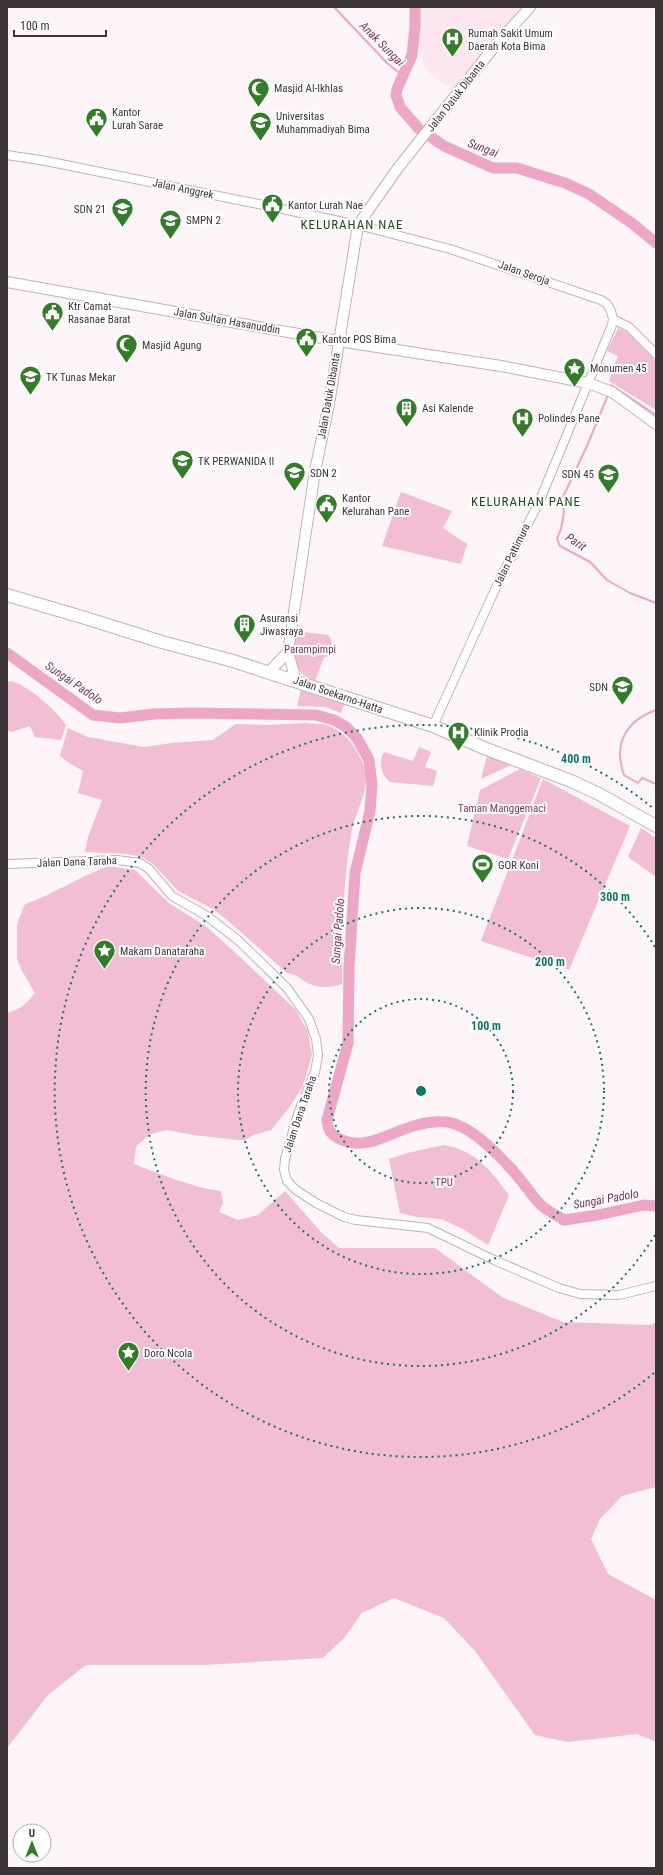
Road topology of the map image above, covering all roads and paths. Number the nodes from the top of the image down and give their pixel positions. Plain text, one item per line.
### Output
1 (530, 7) edge
2 (7, 155) edge
3 (358, 225) junction
4 (7, 282) edge
5 (613, 319) junction
6 (338, 341) junction
7 (656, 354) edge
8 (588, 383) junction
9 (656, 424) edge
10 (7, 595) edge
11 (288, 652) junction
12 (269, 672) junction
13 (296, 681) junction
14 (434, 726) junction
15 (656, 826) edge
16 (7, 864) edge
17 (656, 1286) edge

1 - 3 main road, Jalan Datuk Dibanta
2 - 3 street, Jalan Anggrek
3 - 5 street, Jalan Seroja
3 - 6 main road, Jalan Datuk Dibanta
4 - 6 main road, Jalan Sultan Hasanuddin
5 - 7 street
5 - 8 street
6 - 8 main road, Jalan Sultan Hasanuddin
6 - 11 main road, Jalan Datuk Dibanta
8 - 9 main road, Jalan Sultan Hasanuddin
8 - 14 street, Jalan Pattimura
10 - 12 highway, Jalan Soekarno-Hatta
11 - 12 main road
11 - 13 main road, Jalan Datuk Dibanta
12 - 13 highway, Jalan Soekarno-Hatta
13 - 14 highway, Jalan Soekarno-Hatta
14 - 15 highway, Jalan Soekarno-Hatta
16 - 17 street, Jalan Dana Taraha

